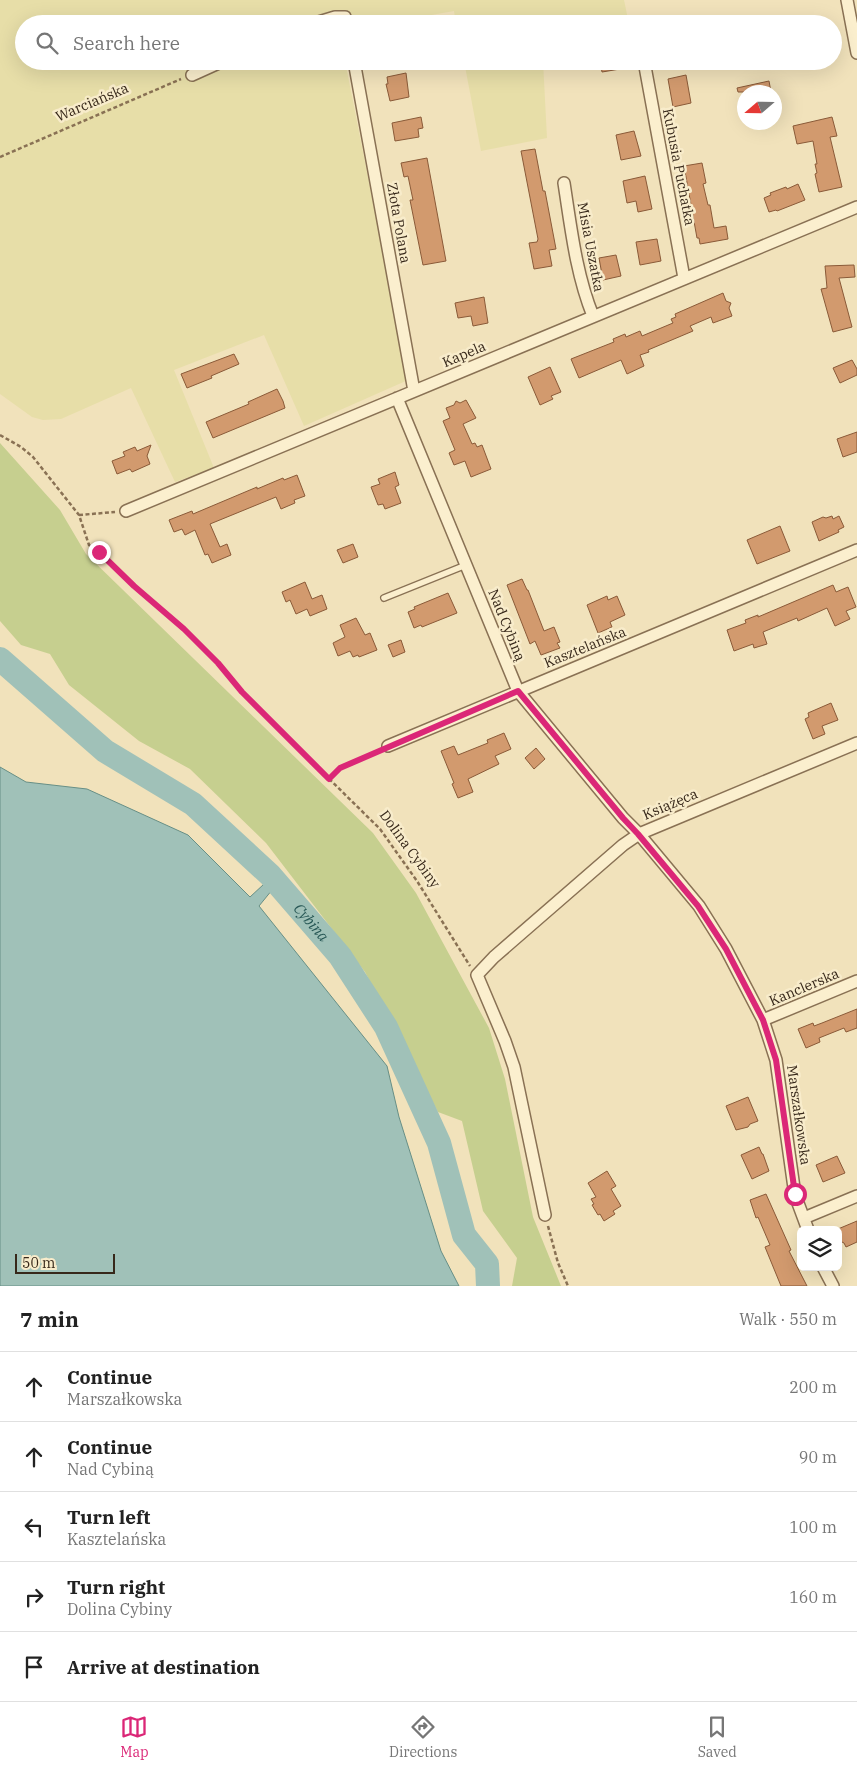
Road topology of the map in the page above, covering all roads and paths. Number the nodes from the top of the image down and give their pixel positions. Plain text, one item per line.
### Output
1 (847, 0) edge
2 (857, 52) edge
3 (203, 70) edge
4 (356, 70) edge
5 (646, 70) edge
6 (192, 75) joint
7 (0, 157) edge
8 (564, 183) dead end
9 (857, 207) edge
10 (684, 278) junction
11 (593, 316) junction
12 (414, 390) junction
13 (397, 398) junction
14 (0, 435) edge
15 (126, 511) joint
16 (79, 515) junction
17 (857, 550) edge
18 (466, 565) junction
19 (384, 598) dead end
20 (518, 691) junction
21 (857, 743) edge
22 (388, 746) joint
23 (329, 779) junction
24 (638, 834) junction
25 (477, 975) junction
26 (857, 981) edge
27 (763, 1020) junction
28 (857, 1196) edge
29 (546, 1215) joint
30 (804, 1218) junction
31 (807, 1226) edge
32 (825, 1271) edge
33 (568, 1286) edge
34 (833, 1286) edge

1 - 2 street
3 - 6 street
4 - 12 street, Złota Polana
5 - 10 street, Kubusia Puchatka
6 - 7 path, Warciańska
8 - 11 street, Misia Uszatka
9 - 10 street, Kapela
10 - 11 street, Kapela
11 - 12 street, Kapela
12 - 13 street, Kapela
13 - 15 street, Kapela
13 - 18 street, Nad Cybiną
14 - 16 path, Dolina Cybiny
15 - 16 path
16 - 23 path, Dolina Cybiny
17 - 20 street, Kasztelańska
18 - 19 lane
18 - 20 street, Nad Cybiną
20 - 22 street, Kasztelańska
20 - 24 street, Nad Cybiną
21 - 24 street, Książęca
22 - 23 path
23 - 25 path, Dolina Cybiny
24 - 25 street, Książęca
24 - 27 street, Marszałkowska
25 - 29 street
26 - 27 street, Kanclerska
27 - 30 street, Marszałkowska
28 - 30 street
29 - 33 path
30 - 31 street, Marszałkowska
32 - 34 street

